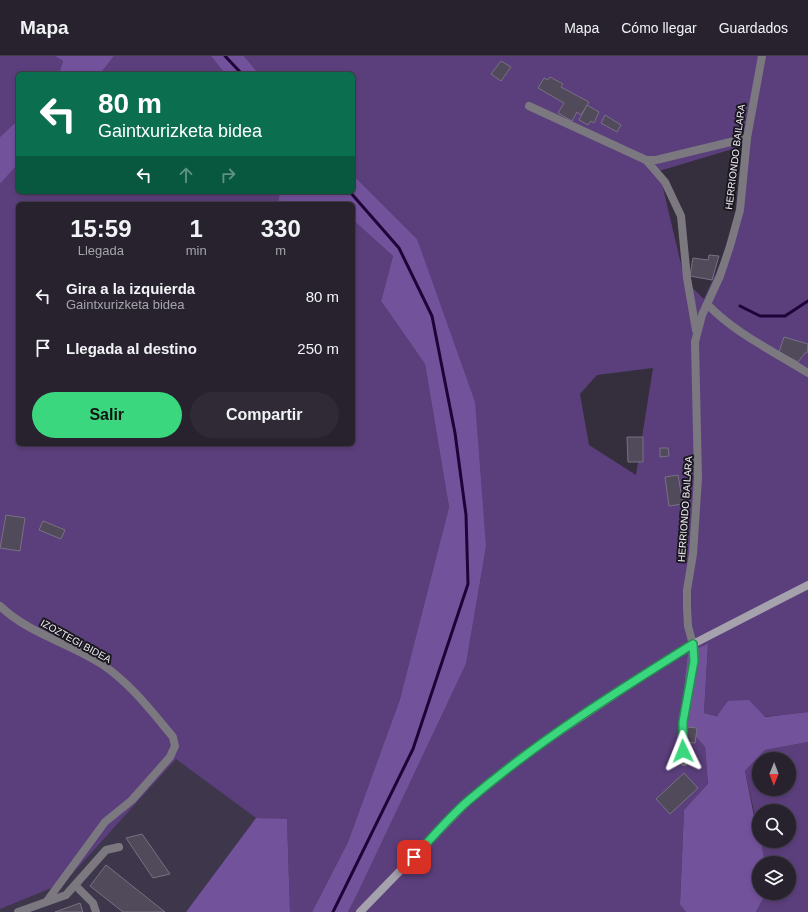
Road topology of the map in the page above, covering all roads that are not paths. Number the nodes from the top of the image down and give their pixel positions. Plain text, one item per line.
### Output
1 (762, 56) edge
2 (529, 106) dead end
3 (747, 138) junction
4 (646, 160) junction
5 (707, 304) junction
6 (696, 331) junction
7 (808, 373) edge
8 (808, 585) edge
9 (0, 606) edge
10 (693, 644) junction
11 (684, 762) dead end
12 (119, 847) dead end
13 (75, 885) junction
14 (47, 901) junction
15 (18, 912) edge
16 (96, 912) edge
17 (360, 912) edge

1 - 3 street, HERRIONDO BAILARA
2 - 4 street
3 - 4 street
3 - 5 street, HERRIONDO BAILARA
4 - 6 street
5 - 6 street, HERRIONDO BAILARA
5 - 7 street
6 - 10 street, HERRIONDO BAILARA
8 - 10 main road
9 - 14 street, IZOZTEGI BIDEA
10 - 11 street, HERRIONDO BAILARA
10 - 17 main road
12 - 13 street
13 - 14 street
13 - 16 street
14 - 15 street

